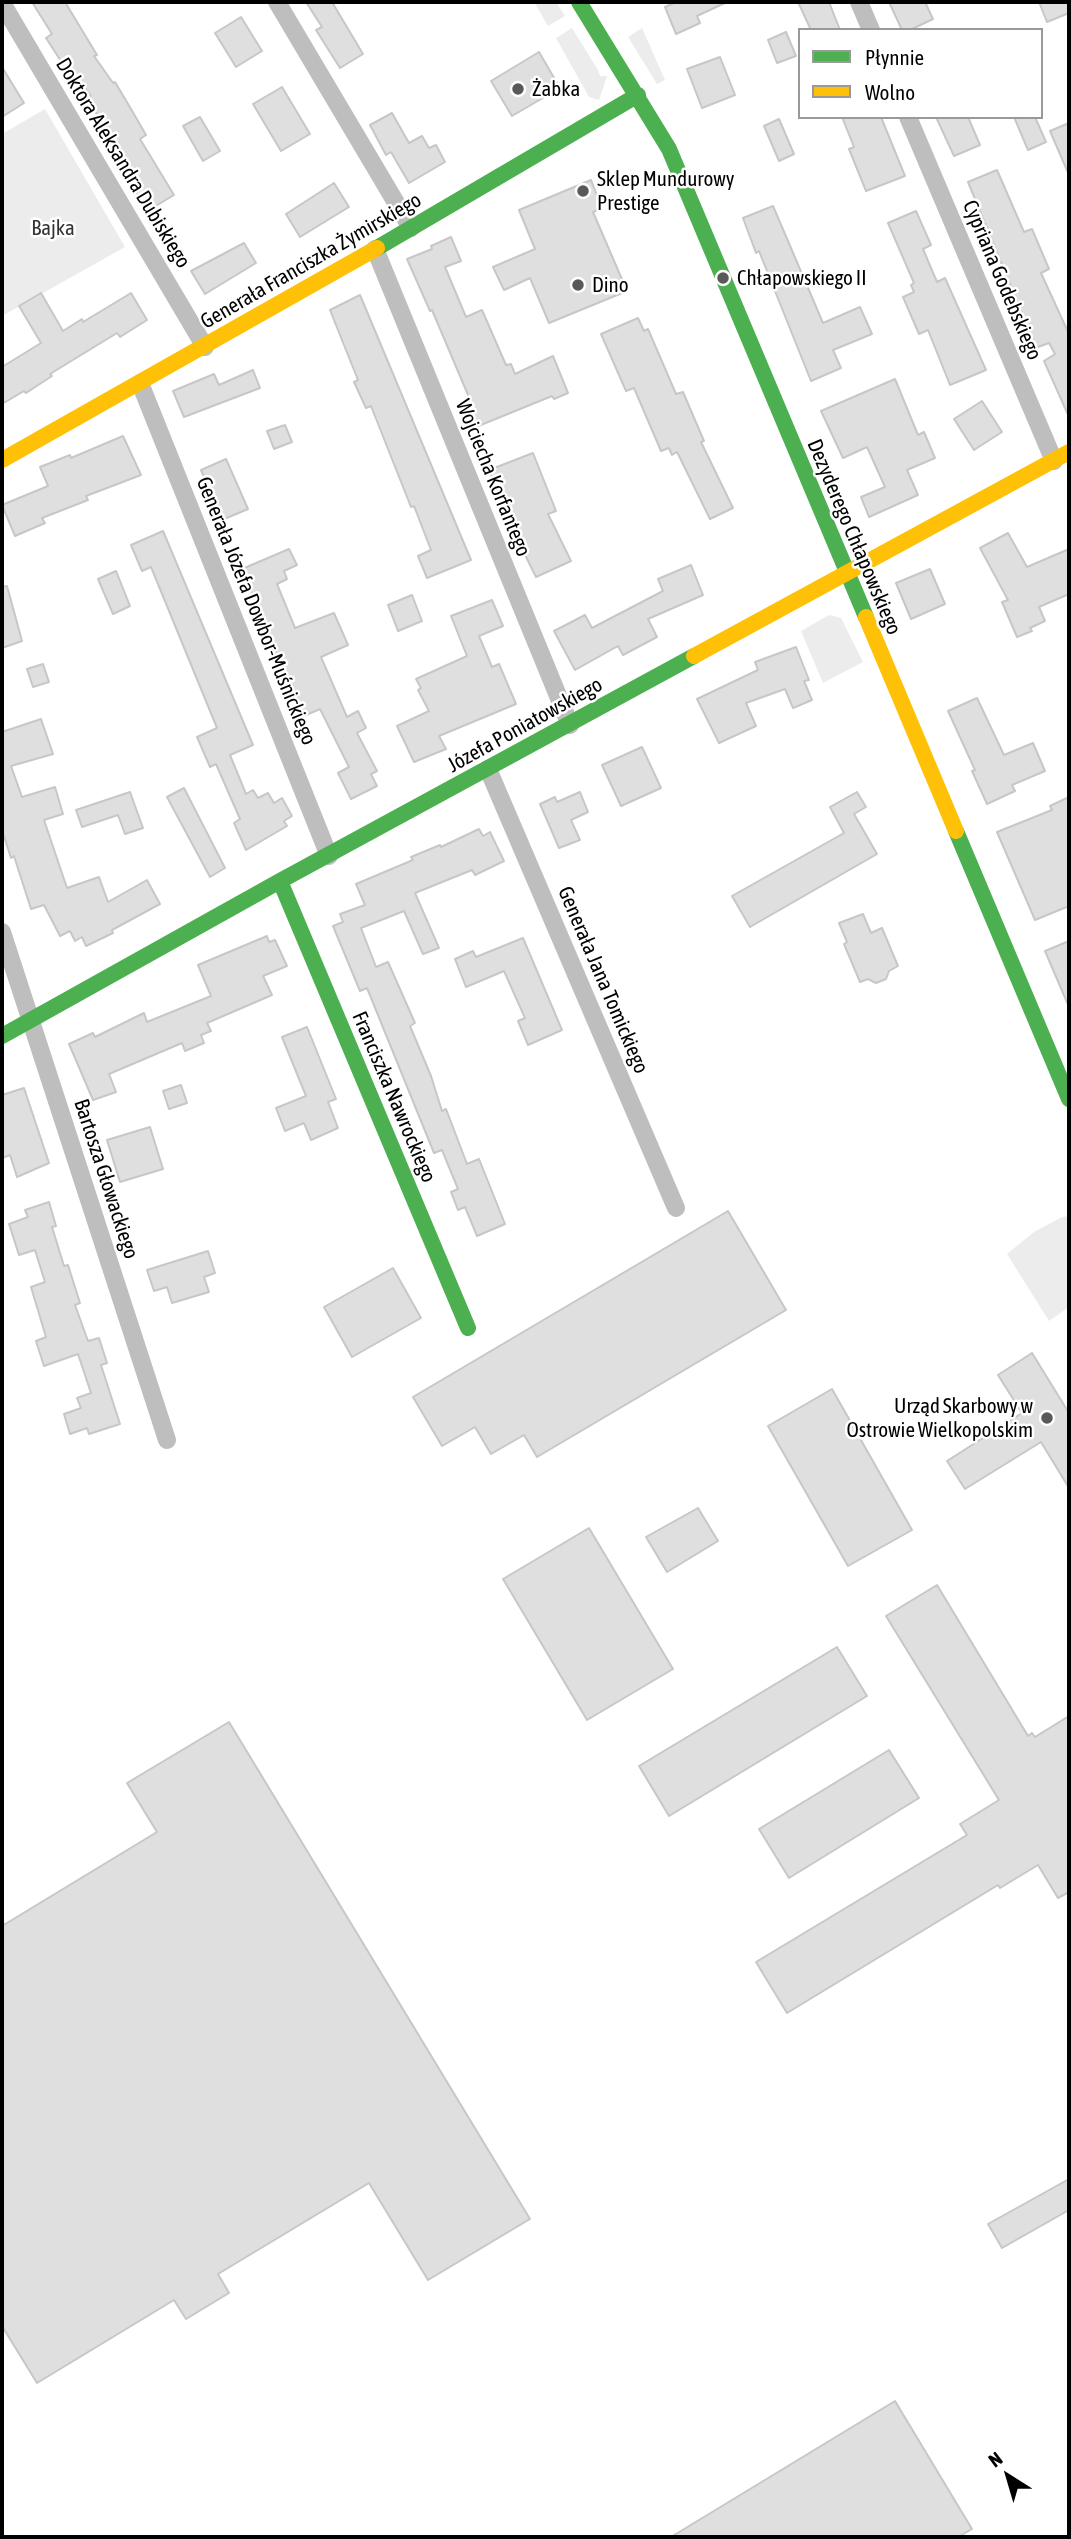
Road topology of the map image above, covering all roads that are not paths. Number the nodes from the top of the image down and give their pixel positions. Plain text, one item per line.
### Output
1 (2, 2) edge
2 (277, 2) edge
3 (579, 2) edge
4 (859, 2) edge
5 (870, 28) edge
6 (638, 95) junction
7 (909, 119) edge
8 (411, 228) junction
9 (375, 249) junction
10 (205, 346) junction
11 (140, 383) junction
12 (1062, 456) edge
13 (2, 460) edge
14 (846, 574) junction
15 (570, 724) junction
16 (488, 769) junction
17 (330, 856) junction
18 (280, 881) junction
19 (2, 932) edge
20 (30, 1020) junction
21 (2, 1036) edge
22 (1069, 1099) edge
23 (676, 1209) dead end
24 (468, 1328) dead end
25 (167, 1440) dead end

1 - 10 street, Doktora Aleksandra Dubiskiego
2 - 8 street
3 - 6 street, Dezyderego Chłapowskiego
4 - 5 street
6 - 8 street, Generała Franciszka Żymirskiego
6 - 14 street, Dezyderego Chłapowskiego
7 - 12 street, Cypriana Godebskiego
8 - 9 street, Generała Franciszka Żymirskiego
9 - 10 street, Generała Franciszka Żymirskiego
9 - 15 street, Wojciecha Korfantego
10 - 11 street, Generała Franciszka Żymirskiego
11 - 13 street, Generała Franciszka Żymirskiego
11 - 17 street, Generała Józefa Dowbor-Muśnickiego
12 - 14 street, Józefa Poniatowskiego
14 - 15 street, Józefa Poniatowskiego
14 - 22 street, Dezyderego Chłapowskiego
15 - 16 street, Józefa Poniatowskiego
16 - 17 street, Józefa Poniatowskiego
16 - 23 street, Generała Jana Tomickiego
17 - 18 street, Józefa Poniatowskiego
18 - 20 street, Józefa Poniatowskiego
18 - 24 street, Franciszka Nawrockiego
19 - 20 street, Bartosza Głowackiego
20 - 21 street, Józefa Poniatowskiego
20 - 25 street, Bartosza Głowackiego

